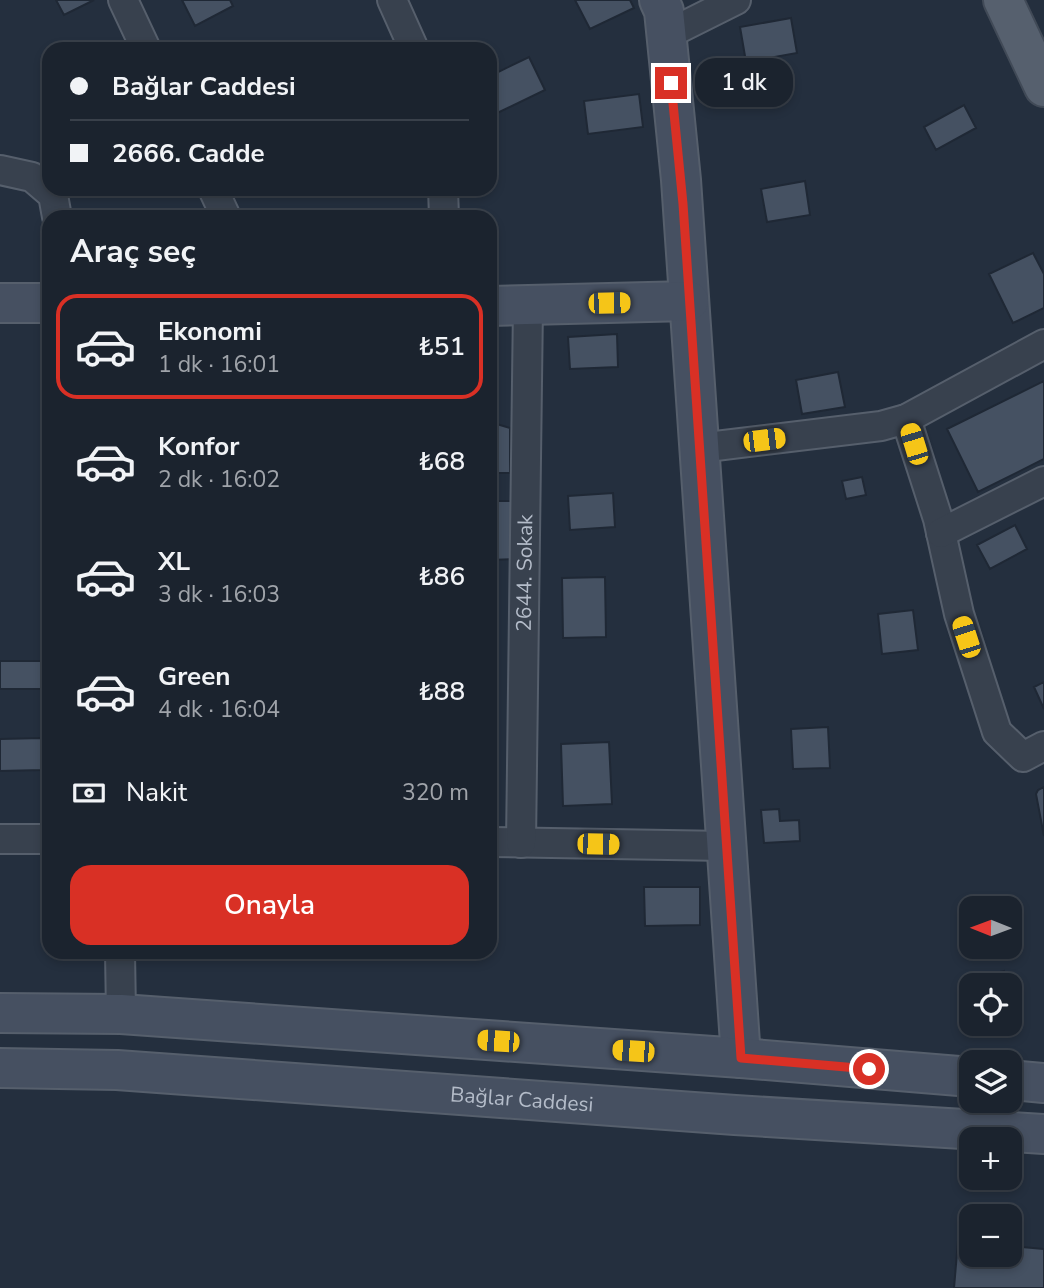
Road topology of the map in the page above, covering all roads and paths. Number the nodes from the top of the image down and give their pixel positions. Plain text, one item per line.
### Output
1 (123, 0) edge
2 (392, 0) edge
3 (736, 0) edge
4 (1003, 0) edge
5 (662, 18) edge
6 (143, 42) edge
7 (411, 42) edge
8 (1044, 87) edge
9 (0, 170) edge
10 (42, 186) edge
11 (689, 301) junction
12 (0, 303) edge
13 (42, 303) edge
14 (528, 305) junction
15 (497, 306) edge
16 (1044, 344) edge
17 (906, 419) junction
18 (699, 448) junction
19 (1044, 481) edge
20 (941, 533) junction
21 (1034, 752) edge
22 (0, 839) edge
23 (42, 839) edge
24 (497, 842) edge
25 (522, 843) junction
26 (726, 846) junction
27 (120, 959) edge
28 (0, 1013) edge
29 (121, 1014) junction
30 (741, 1058) junction
31 (0, 1068) edge
32 (959, 1076) edge
33 (1022, 1081) edge
34 (1044, 1083) edge
35 (1044, 1134) edge

1 - 6 street
2 - 7 street
3 - 5 street
4 - 8 main road
5 - 11 main road
9 - 10 street
11 - 14 main road
11 - 18 main road
12 - 13 main road
14 - 15 main road
14 - 25 street, 2644. Sokak
16 - 17 street
17 - 18 street
17 - 20 street
18 - 26 main road
19 - 20 street
20 - 21 street
22 - 23 street
24 - 25 street
25 - 26 street
26 - 30 main road
27 - 29 street
28 - 29 main road
29 - 30 main road
30 - 32 main road
31 - 35 main road, Bağlar Caddesi
33 - 34 main road

